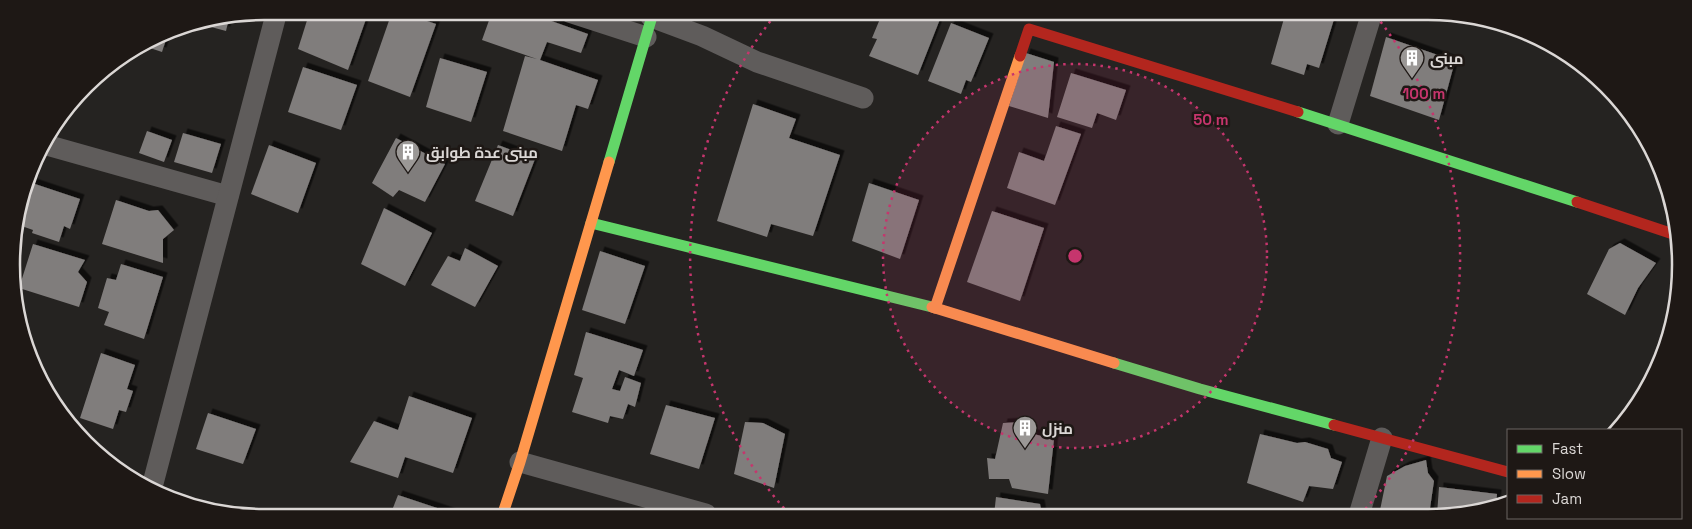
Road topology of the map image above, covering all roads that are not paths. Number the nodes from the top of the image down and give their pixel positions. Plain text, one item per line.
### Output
1 (276, 20) edge
2 (634, 20) edge
3 (1370, 20) edge
4 (650, 22) edge
5 (1031, 22) edge
6 (863, 98) dead end
7 (1338, 124) junction
8 (51, 146) edge
9 (228, 196) junction
10 (591, 223) junction
11 (1670, 233) edge
12 (935, 308) junction
13 (1382, 438) junction
14 (520, 462) junction
15 (1507, 472) edge
16 (153, 482) edge
17 (506, 509) edge
18 (688, 509) edge
19 (1361, 509) edge

1 - 9 street
2 - 4 street
3 - 7 street
4 - 6 street
4 - 10 street
5 - 7 street
5 - 12 street
7 - 11 street
8 - 9 street
9 - 16 street
10 - 12 street
10 - 14 street
12 - 13 street
13 - 15 street
13 - 19 street
14 - 17 street
14 - 18 street

